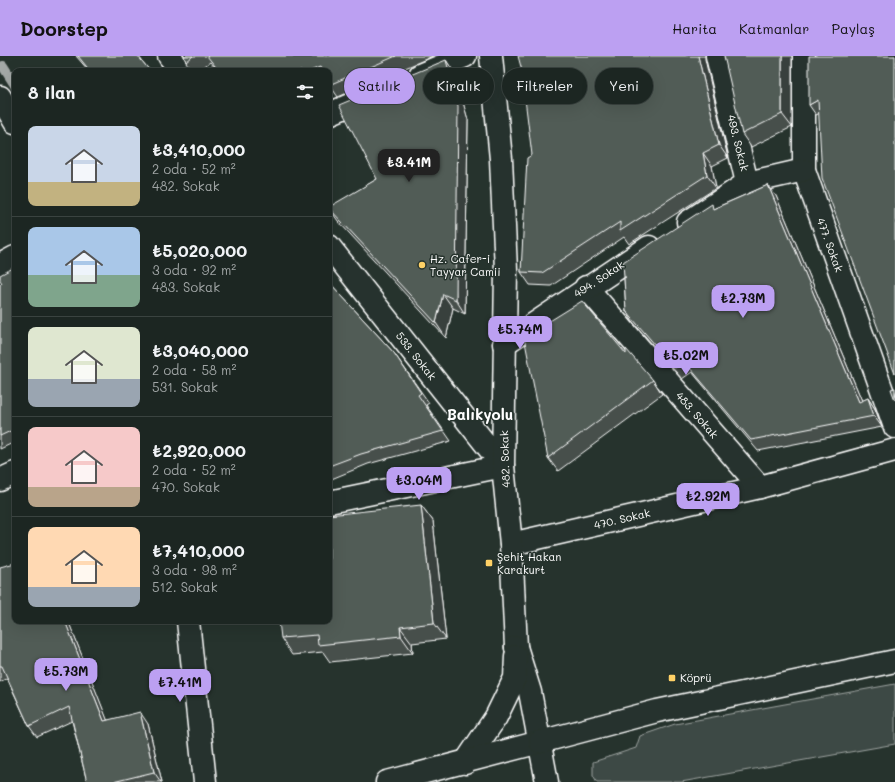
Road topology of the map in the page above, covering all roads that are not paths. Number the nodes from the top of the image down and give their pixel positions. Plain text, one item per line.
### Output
1 (169, 56) edge
2 (465, 56) edge
3 (491, 56) edge
4 (717, 56) edge
5 (804, 56) edge
6 (179, 68) edge
7 (0, 97) edge
8 (332, 113) edge
9 (12, 117) edge
10 (804, 170) junction
11 (748, 183) junction
12 (332, 250) edge
13 (12, 258) edge
14 (0, 264) edge
15 (586, 287) junction
16 (504, 344) junction
17 (895, 426) edge
18 (895, 450) edge
19 (503, 466) junction
20 (12, 474) edge
21 (0, 480) edge
22 (760, 487) junction
23 (332, 501) edge
24 (511, 544) junction
25 (188, 624) edge
26 (516, 647) junction
27 (895, 661) edge
28 (540, 742) junction
29 (465, 763) junction
30 (205, 782) edge
31 (387, 782) edge
32 (399, 782) edge
33 (426, 782) edge
34 (546, 782) edge

1 - 6 main road
2 - 8 main road
3 - 16 main road, 482. Sokak
4 - 11 main road, 493. Sokak
5 - 10 main road, 477. Sokak
7 - 9 main road
10 - 11 main road, 494. Sokak
10 - 17 main road, 477. Sokak
11 - 15 main road, 494. Sokak
12 - 19 main road, 533. Sokak
13 - 14 main road
15 - 16 main road, 494. Sokak
15 - 22 main road, 483. Sokak
16 - 19 main road, 482. Sokak
18 - 22 main road, 470. Sokak
19 - 23 main road
19 - 24 main road, 482. Sokak
20 - 21 main road
22 - 24 main road, 470. Sokak
24 - 26 main road, 482. Sokak
25 - 30 main road
26 - 28 main road
26 - 29 main road
27 - 28 main road
28 - 29 main road
28 - 34 main road
29 - 31 main road
32 - 33 main road

